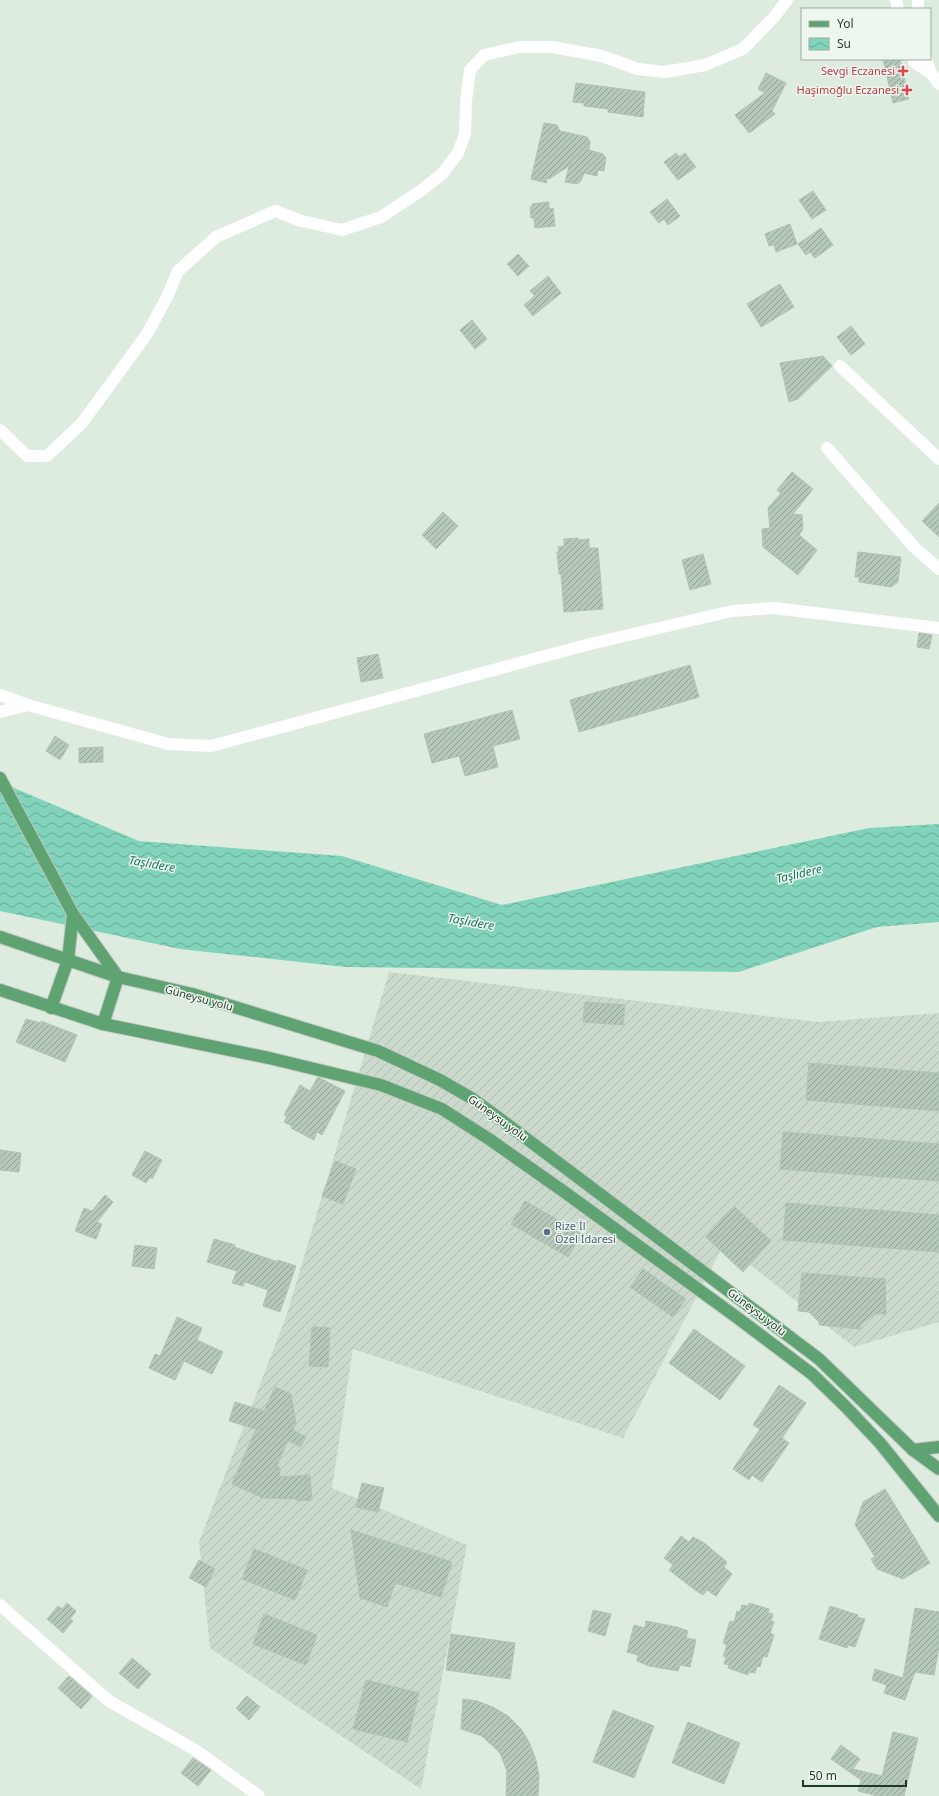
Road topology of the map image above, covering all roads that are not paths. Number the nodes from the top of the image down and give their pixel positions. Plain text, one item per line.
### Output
1 (787, 0) edge
2 (914, 60) edge
3 (926, 60) edge
4 (931, 73) junction
5 (939, 84) edge
6 (840, 366) dead end
7 (0, 430) edge
8 (827, 448) dead end
9 (939, 459) edge
10 (939, 569) edge
11 (939, 628) edge
12 (0, 695) edge
13 (28, 705) junction
14 (0, 712) edge
15 (0, 778) edge
16 (73, 914) junction
17 (0, 937) edge
18 (68, 960) junction
19 (118, 977) junction
20 (0, 990) edge
21 (51, 1008) junction
22 (103, 1024) junction
23 (939, 1447) edge
24 (913, 1450) junction
25 (939, 1470) edge
26 (939, 1516) edge
27 (0, 1605) edge
28 (259, 1796) edge

1 - 7 street
2 - 4 street
3 - 4 street
4 - 5 street
6 - 9 street
8 - 10 street
11 - 13 street
12 - 13 street
13 - 14 street
15 - 16 main road
16 - 18 main road
16 - 19 main road
17 - 18 main road, Güneysu yolu
18 - 19 main road, Güneysu yolu
18 - 21 main road
19 - 22 main road
19 - 24 main road, Güneysu yolu
20 - 21 main road
21 - 22 main road
22 - 26 main road
23 - 24 main road
24 - 25 main road, Güneysu yolu
27 - 28 street

